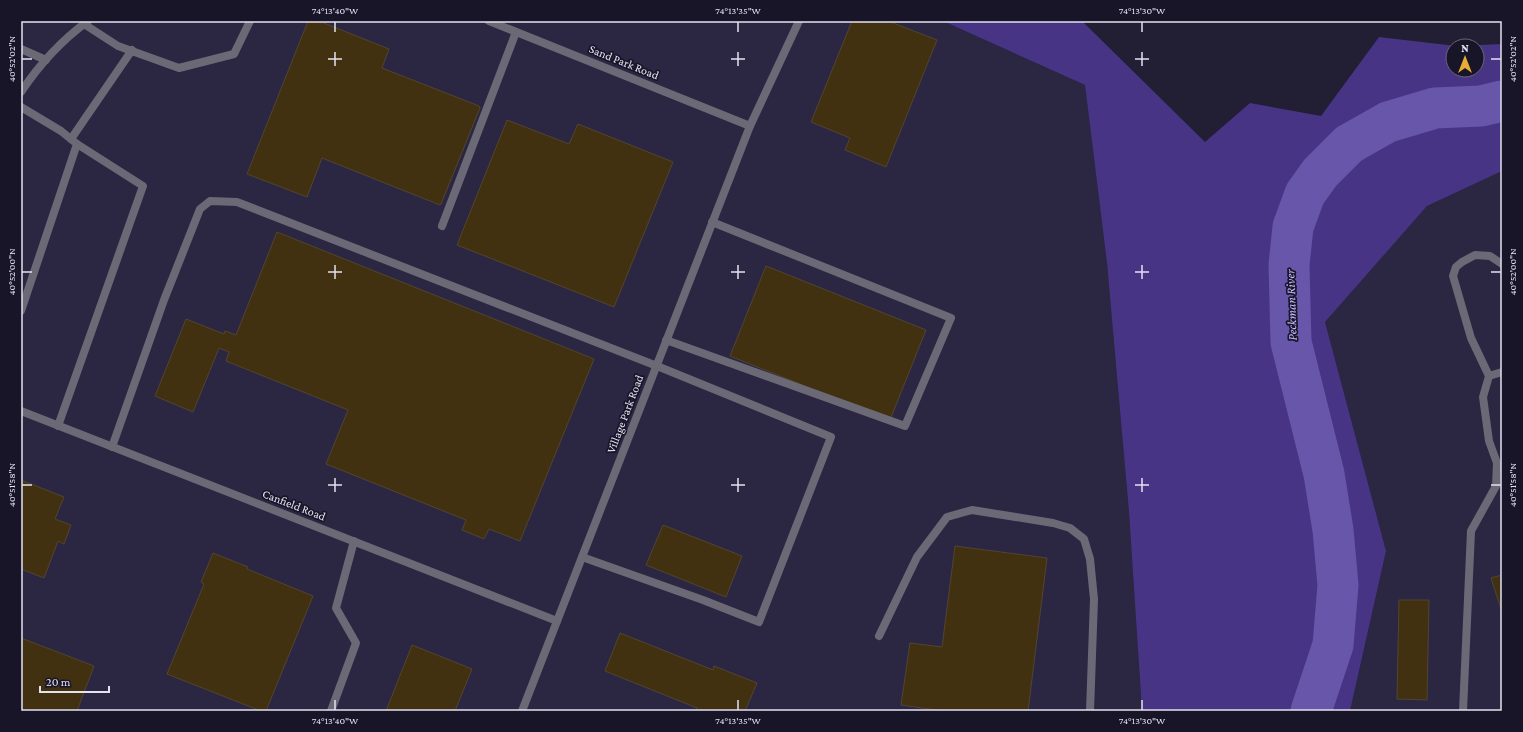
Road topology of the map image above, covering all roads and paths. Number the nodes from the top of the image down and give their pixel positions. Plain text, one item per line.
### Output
1 (250, 21) edge
2 (489, 21) edge
3 (799, 21) edge
4 (86, 22) edge
5 (516, 32) junction
6 (21, 49) edge
7 (132, 50) junction
8 (46, 60) junction
9 (21, 92) edge
10 (21, 107) edge
11 (750, 126) junction
12 (74, 142) junction
13 (712, 222) junction
14 (442, 226) dead end
15 (1502, 264) edge
16 (21, 311) edge
17 (666, 340) junction
18 (657, 366) junction
19 (1502, 372) edge
20 (1489, 376) junction
21 (21, 411) edge
22 (58, 426) junction
23 (112, 447) junction
24 (354, 541) junction
25 (582, 557) junction
26 (558, 621) junction
27 (879, 636) dead end
28 (331, 711) edge
29 (522, 711) edge
30 (1090, 711) edge
31 (1463, 711) edge

1 - 7 street
2 - 5 street, Sand Park Road
3 - 11 street, Village Park Road
4 - 7 street
4 - 8 street
5 - 11 street, Sand Park Road
5 - 14 street
6 - 8 street
7 - 12 street
8 - 9 street
10 - 12 street
11 - 13 street, Village Park Road
12 - 16 street
12 - 22 street
13 - 17 street, Village Park Road
13 - 17 street
15 - 20 street
17 - 18 street, Village Park Road
18 - 23 street
18 - 25 street, Village Park Road
18 - 25 street
19 - 20 street
20 - 31 street
21 - 22 street, Canfield Road
22 - 23 street, Canfield Road
23 - 24 street, Canfield Road
24 - 26 street, Canfield Road
24 - 28 street
25 - 26 street, Village Park Road
26 - 29 street, Village Park Road
27 - 30 street

